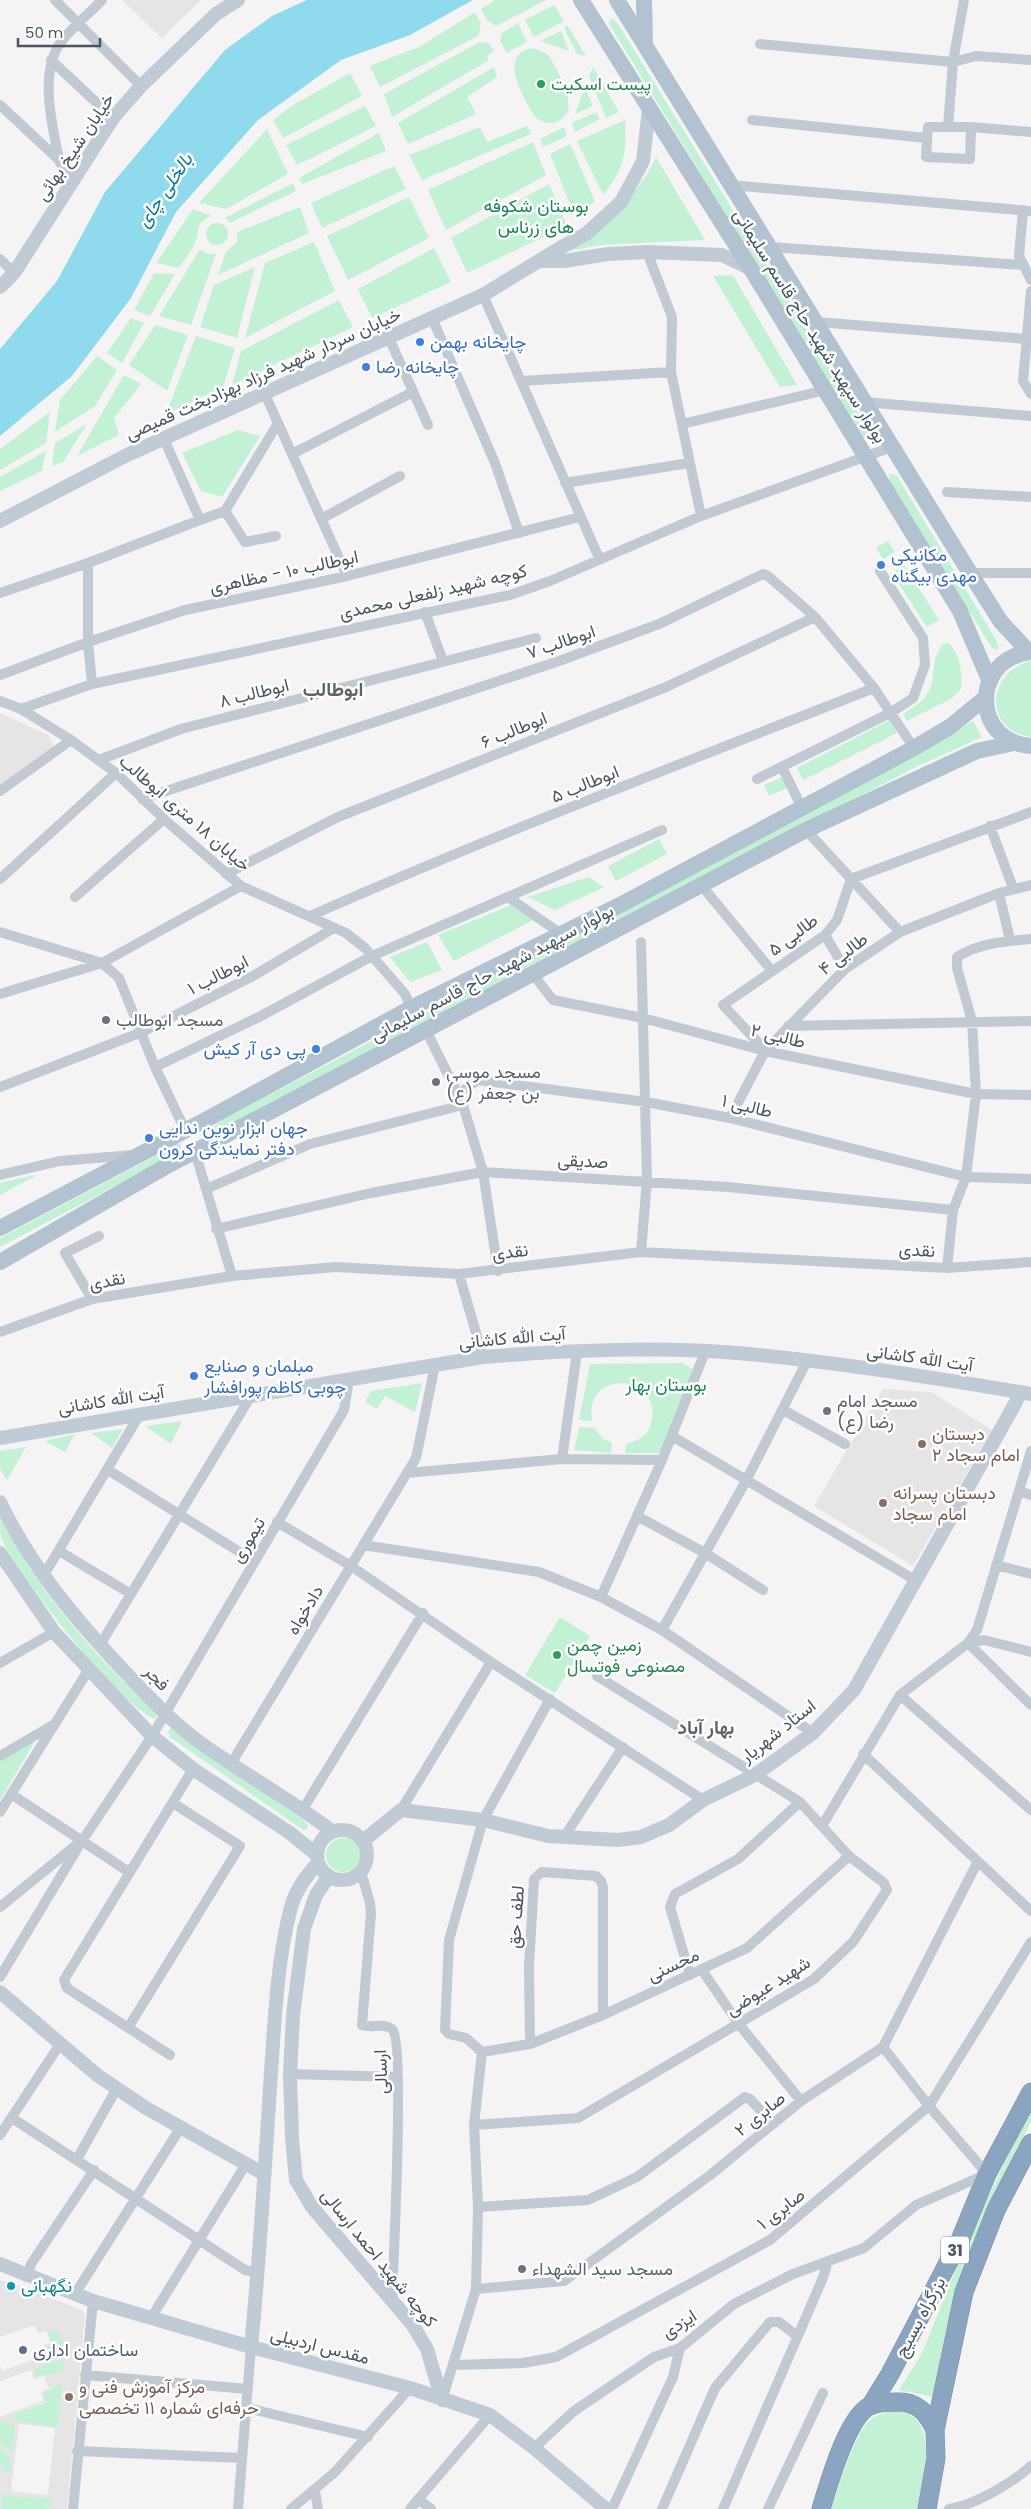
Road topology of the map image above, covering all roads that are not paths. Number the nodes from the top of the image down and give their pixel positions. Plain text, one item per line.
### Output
1 (55, 0) edge
2 (102, 0) edge
3 (238, 0) edge
4 (581, 0) edge
5 (617, 0) edge
6 (644, 0) edge
7 (964, 0) edge
8 (79, 24) junction
9 (760, 44) dead end
10 (645, 46) junction
11 (51, 60) junction
12 (1031, 60) edge
13 (953, 62) junction
14 (141, 86) junction
15 (0, 105) edge
16 (649, 108) junction
17 (113, 118) junction
18 (752, 120) dead end
19 (948, 127) junction
20 (972, 127) junction
21 (1031, 132) edge
22 (926, 138) junction
23 (60, 163) junction
24 (76, 176) junction
25 (730, 185) junction
26 (1027, 210) edge
27 (771, 248) junction
28 (1020, 248) junction
29 (1031, 248) edge
30 (647, 252) junction
31 (0, 259) edge
32 (541, 261) junction
33 (1023, 265) junction
34 (751, 269) junction
35 (14, 273) junction
36 (1031, 280) edge
37 (0, 287) edge
38 (1031, 291) edge
39 (483, 295) junction
40 (432, 318) junction
41 (817, 322) junction
42 (389, 338) junction
43 (1027, 339) junction
44 (1028, 353) edge
45 (671, 372) junction
46 (520, 381) junction
47 (826, 390) junction
48 (413, 392) junction
49 (265, 394) junction
50 (1031, 394) edge
51 (864, 402) junction
52 (1031, 416) edge
53 (278, 423) junction
54 (682, 424) junction
55 (428, 425) dead end
56 (164, 439) junction
57 (892, 447) junction
58 (292, 454) junction
59 (867, 456) junction
60 (689, 463) junction
61 (400, 476) dead end
62 (565, 483) junction
63 (947, 492) dead end
64 (1031, 497) edge
65 (225, 511) junction
66 (701, 516) junction
67 (580, 517) junction
68 (321, 519) junction
69 (200, 520) junction
70 (0, 521) edge
71 (519, 533) junction
72 (276, 536) dead end
73 (599, 558) junction
74 (88, 563) junction
75 (880, 571) dead end
76 (970, 573) junction
77 (1031, 574) edge
78 (347, 576) junction
79 (0, 593) edge
80 (424, 612) junction
81 (815, 617) junction
82 (536, 638) dead end
83 (88, 642) junction
84 (1030, 652) edge
85 (443, 661) junction
86 (0, 675) edge
87 (990, 682) junction
88 (92, 684) junction
89 (874, 688) junction
90 (985, 698) junction
91 (0, 700) edge
92 (21, 709) junction
93 (892, 712) junction
94 (71, 740) junction
95 (1026, 746) edge
96 (914, 748) junction
97 (99, 760) junction
98 (782, 767) junction
99 (116, 773) junction
100 (756, 779) dead end
101 (0, 791) edge
102 (142, 799) junction
103 (802, 808) junction
104 (1031, 812) edge
105 (164, 819) junction
106 (990, 826) junction
107 (662, 830) dead end
108 (806, 830) junction
109 (226, 874) junction
110 (0, 879) edge
111 (851, 879) junction
112 (1031, 885) edge
113 (241, 886) junction
114 (702, 886) junction
115 (1013, 888) junction
116 (999, 893) junction
117 (75, 896) dead end
118 (508, 896) junction
119 (310, 916) junction
120 (334, 928) junction
121 (0, 932) edge
122 (900, 932) junction
123 (560, 933) junction
124 (825, 935) junction
125 (1031, 939) edge
126 (1010, 940) junction
127 (641, 942) dead end
128 (372, 956) junction
129 (102, 963) junction
130 (845, 969) junction
131 (772, 971) junction
132 (532, 973) junction
133 (0, 994) edge
134 (411, 1008) junction
135 (643, 1018) junction
136 (972, 1021) junction
137 (1031, 1021) edge
138 (788, 1026) junction
139 (426, 1030) junction
140 (142, 1032) junction
141 (765, 1051) junction
142 (156, 1068) junction
143 (0, 1087) edge
144 (458, 1094) junction
145 (976, 1094) junction
146 (1031, 1095) edge
147 (646, 1102) junction
148 (463, 1105) junction
149 (730, 1118) junction
150 (185, 1130) junction
151 (195, 1152) junction
152 (136, 1155) junction
153 (483, 1172) junction
154 (0, 1175) edge
155 (966, 1176) junction
156 (1031, 1179) edge
157 (647, 1180) junction
158 (206, 1189) junction
159 (953, 1210) junction
160 (0, 1228) edge
161 (216, 1229) junction
162 (99, 1236) dead end
163 (641, 1252) junction
164 (0, 1262) edge
165 (1031, 1262) edge
166 (947, 1268) junction
167 (498, 1271) junction
168 (459, 1274) junction
169 (232, 1276) junction
170 (92, 1299) junction
171 (0, 1332) edge
172 (577, 1352) junction
173 (705, 1352) junction
174 (483, 1357) junction
175 (807, 1361) junction
176 (435, 1365) junction
177 (349, 1380) junction
178 (1025, 1393) edge
179 (251, 1396) junction
180 (783, 1410) junction
181 (140, 1414) junction
182 (672, 1436) junction
183 (0, 1438) edge
184 (845, 1444) dead end
185 (1031, 1450) edge
186 (562, 1459) junction
187 (662, 1460) junction
188 (108, 1470) junction
189 (407, 1473) junction
190 (747, 1479) junction
191 (1019, 1491) junction
192 (1031, 1494) edge
193 (0, 1502) edge
194 (180, 1513) junction
195 (637, 1516) junction
196 (277, 1522) junction
197 (364, 1545) junction
198 (59, 1551) junction
199 (705, 1553) junction
200 (1, 1557) edge
201 (254, 1561) junction
202 (996, 1565) junction
203 (351, 1566) junction
204 (1031, 1574) edge
205 (44, 1575) junction
206 (915, 1580) junction
207 (763, 1590) dead end
208 (131, 1594) junction
209 (601, 1597) junction
210 (423, 1613) junction
211 (662, 1630) junction
212 (54, 1632) junction
213 (968, 1643) junction
214 (100, 1645) junction
215 (1031, 1652) edge
216 (491, 1662) junction
217 (0, 1663) edge
218 (89, 1669) junction
219 (597, 1676) dead end
220 (900, 1695) junction
221 (550, 1700) junction
222 (1031, 1705) edge
223 (165, 1714) junction
224 (55, 1724) junction
225 (813, 1733) junction
226 (152, 1736) junction
227 (623, 1748) junction
228 (864, 1754) junction
229 (0, 1756) edge
230 (231, 1764) junction
231 (194, 1769) junction
232 (755, 1776) junction
233 (11, 1794) junction
234 (703, 1800) junction
235 (172, 1802) junction
236 (800, 1802) junction
237 (303, 1809) junction
238 (401, 1810) junction
239 (1031, 1810) edge
240 (0, 1812) edge
241 (483, 1820) junction
242 (822, 1826) junction
243 (334, 1832) junction
244 (564, 1837) junction
245 (82, 1841) junction
246 (363, 1841) junction
247 (850, 1856) junction
248 (318, 1859) junction
249 (977, 1863) junction
250 (129, 1872) junction
251 (361, 1872) junction
252 (328, 1876) junction
253 (0, 1907) edge
254 (1031, 1912) edge
255 (1031, 1942) edge
256 (283, 1955) junction
257 (300, 1961) junction
258 (702, 1970) junction
259 (690, 1975) junction
260 (0, 1977) edge
261 (0, 1992) edge
262 (603, 2015) junction
263 (738, 2024) junction
264 (128, 2028) junction
265 (60, 2044) junction
266 (530, 2044) junction
267 (883, 2046) junction
268 (482, 2052) junction
269 (170, 2055) dead end
270 (290, 2074) junction
271 (398, 2077) junction
272 (117, 2088) junction
273 (1031, 2092) edge
274 (801, 2102) junction
275 (929, 2106) junction
276 (12, 2118) junction
277 (773, 2124) junction
278 (474, 2125) junction
279 (181, 2127) junction
280 (0, 2135) edge
281 (1031, 2143) edge
282 (76, 2159) junction
283 (246, 2164) junction
284 (94, 2170) junction
285 (264, 2174) junction
286 (987, 2174) junction
287 (136, 2198) junction
288 (478, 2207) junction
289 (198, 2239) junction
290 (828, 2262) junction
291 (0, 2264) edge
292 (258, 2273) junction
293 (28, 2275) junction
294 (476, 2289) junction
295 (75, 2294) junction
296 (93, 2301) junction
297 (392, 2301) junction
298 (151, 2318) junction
299 (797, 2336) junction
300 (252, 2348) junction
301 (680, 2348) junction
302 (454, 2365) junction
303 (85, 2375) junction
304 (410, 2388) junction
305 (248, 2389) junction
306 (823, 2393) dead end
307 (442, 2400) junction
308 (871, 2405) junction
309 (247, 2408) junction
310 (490, 2415) junction
311 (935, 2430) junction
312 (368, 2437) junction
313 (534, 2448) junction
314 (77, 2451) junction
315 (242, 2458) junction
316 (1031, 2466) edge
317 (1020, 2476) junction
318 (1031, 2481) edge
319 (314, 2491) junction
320 (418, 2499) junction
321 (73, 2509) edge
322 (238, 2509) edge
323 (291, 2509) edge
324 (318, 2509) edge
325 (410, 2509) edge
326 (431, 2509) edge
327 (606, 2509) edge
328 (612, 2509) edge
329 (662, 2509) edge
330 (723, 2509) edge
331 (768, 2509) edge
332 (821, 2509) edge
333 (927, 2509) edge
334 (950, 2509) edge

1 - 8 street
2 - 8 street
3 - 14 street, خیابان شیخ بهائی
4 - 16 main road, بولوار سپهبد شهید حاج قاسم سلیمانی
5 - 10 main road, بولوار سپهبد شهید حاج قاسم سلیمانی
6 - 10 main road
7 - 13 street
8 - 11 street
8 - 14 street
9 - 13 street
10 - 25 main road, بولوار سپهبد شهید حاج قاسم سلیمانی
11 - 17 street
11 - 23 street
12 - 13 street
13 - 19 street
14 - 17 street, خیابان شیخ بهائی
15 - 23 street
16 - 32 street, خیابان سردار شهید فرزاد بهزاد‌بخت قمیصی
16 - 34 main road, بولوار سپهبد شهید حاج قاسم سلیمانی
17 - 24 street, خیابان شیخ بهائی
18 - 22 street
19 - 20 street
19 - 22 street
20 - 21 street
20 - 22 street
23 - 24 street
24 - 35 street, خیابان شیخ بهائی
25 - 26 street
25 - 27 main road, بولوار سپهبد شهید حاج قاسم سلیمانی
26 - 28 street
27 - 33 street
27 - 41 main road, بولوار سپهبد شهید حاج قاسم سلیمانی
28 - 29 street
28 - 33 street
30 - 32 street, خیابان سردار شهید فرزاد بهزاد‌بخت قمیصی
30 - 34 street, خیابان سردار شهید فرزاد بهزاد‌بخت قمیصی
30 - 45 street
31 - 35 street
32 - 39 street, خیابان سردار شهید فرزاد بهزاد‌بخت قمیصی
33 - 36 street
34 - 47 main road, بولوار سپهبد شهید حاج قاسم سلیمانی
35 - 37 street, خیابان شیخ بهائی
38 - 43 street
39 - 40 street, خیابان سردار شهید فرزاد بهزاد‌بخت قمیصی
39 - 46 street
40 - 42 street, خیابان سردار شهید فرزاد بهزاد‌بخت قمیصی
40 - 71 street
41 - 43 street
41 - 51 main road, بولوار سپهبد شهید حاج قاسم سلیمانی
42 - 48 street
42 - 49 street, خیابان سردار شهید فرزاد بهزاد‌بخت قمیصی
43 - 44 street
44 - 50 street
45 - 46 street
45 - 54 street
46 - 62 street
47 - 54 street
47 - 59 main road, بولوار سپهبد شهید حاج قاسم سلیمانی
48 - 55 street
48 - 58 street
49 - 53 street
49 - 56 street, خیابان سردار شهید فرزاد بهزاد‌بخت قمیصی
51 - 52 street
51 - 57 main road, بولوار سپهبد شهید حاج قاسم سلیمانی
53 - 58 street
53 - 65 street
54 - 60 street
56 - 69 street
56 - 70 street, خیابان سردار شهید فرزاد بهزاد‌بخت قمیصی
57 - 59 street, کوچه شهید زلفعلی محمدی
57 - 76 main road, بولوار سپهبد شهید حاج قاسم سلیمانی
58 - 68 street
59 - 66 street, کوچه شهید زلفعلی محمدی
59 - 87 main road, بولوار سپهبد شهید حاج قاسم سلیمانی
60 - 62 street
60 - 66 street
61 - 68 street
62 - 67 street
63 - 64 street
65 - 69 street
65 - 72 street
66 - 73 street, کوچه شهید زلفعلی محمدی
67 - 71 street, ابوطالب ۱۰ - مظاهری
67 - 73 street
68 - 78 street
69 - 74 street
71 - 78 street, ابوطالب ۱۰ - مظاهری
73 - 80 street, کوچه شهید زلفعلی محمدی
74 - 79 street
74 - 83 street
75 - 93 street
76 - 77 street
76 - 84 main road, بولوار سپهبد شهید حاج قاسم سلیمانی
78 - 83 street, ابوطالب ۱۰ - مظاهری
80 - 85 street
80 - 88 street, کوچه شهید زلفعلی محمدی
81 - 89 street, ابوطالب ۷
81 - 102 street, ابوطالب ۷
81 - 109 street, ابوطالب ۶
82 - 85 street, ابوطالب ۸
83 - 86 street, ابوطالب ۱۰ - مظاهری
83 - 88 street
84 - 87 main road
85 - 97 street, ابوطالب ۸
87 - 90 main road
88 - 92 street, کوچه شهید زلفعلی محمدی
89 - 93 street, ابوطالب ۷
89 - 119 street, ابوطالب ۵
90 - 95 main road
90 - 96 main road, بولوار سپهبد شهید حاج قاسم سلیمانی
91 - 92 street, خیابان ۱۸ متری ابوطالب
92 - 94 street, خیابان ۱۸ متری ابوطالب
93 - 96 street, ابوطالب ۷
93 - 98 street
94 - 97 street, خیابان ۱۸ متری ابوطالب
94 - 101 street
95 - 108 main road, بولوار سپهبد شهید حاج قاسم سلیمانی
96 - 103 main road, بولوار سپهبد شهید حاج قاسم سلیمانی
97 - 99 street, خیابان ۱۸ متری ابوطالب
98 - 100 street
98 - 103 street
99 - 102 street, خیابان ۱۸ متری ابوطالب
99 - 110 street
102 - 105 street, خیابان ۱۸ متری ابوطالب
103 - 123 main road, بولوار سپهبد شهید حاج قاسم سلیمانی
104 - 106 street
105 - 109 street, خیابان ۱۸ متری ابوطالب
105 - 117 street
106 - 111 street
106 - 115 street
107 - 118 street
108 - 111 street
108 - 114 main road, بولوار سپهبد شهید حاج قاسم سلیمانی
109 - 113 street, خیابان ۱۸ متری ابوطالب
111 - 122 street
111 - 124 street, طالبی ۵
112 - 115 street, طالبی ۴
113 - 119 street, خیابان ۱۸ متری ابوطالب
113 - 129 street
114 - 131 street
114 - 132 main road, بولوار سپهبد شهید حاج قاسم سلیمانی
115 - 116 street, طالبی ۴
116 - 122 street, طالبی ۴
116 - 126 street
118 - 123 street
118 - 128 street
119 - 120 street, خیابان ۱۸ متری ابوطالب
120 - 128 street, خیابان ۱۸ متری ابوطالب
120 - 140 street, ابوطالب ۱
121 - 129 street
122 - 130 street, طالبی ۴
123 - 134 main road, بولوار سپهبد شهید حاج قاسم سلیمانی
124 - 130 street
124 - 131 street, طالبی ۵
125 - 126 street
126 - 136 street
127 - 135 street
128 - 134 street, خیابان ۱۸ متری ابوطالب
128 - 142 street
129 - 133 street
129 - 140 street
130 - 138 street, طالبی ۴
131 - 141 street, طالبی ۵
132 - 135 street, طالبی ۲
132 - 139 main road, بولوار سپهبد شهید حاج قاسم سلیمانی
134 - 150 main road, بولوار سپهبد شهید حاج قاسم سلیمانی
135 - 141 street, طالبی ۲
135 - 147 street
136 - 137 street
136 - 138 street
136 - 145 street
138 - 141 street, طالبی ۴
139 - 144 street
139 - 151 main road, بولوار سپهبد شهید حاج قاسم سلیمانی
140 - 142 street
140 - 143 street, ابوطالب ۱
141 - 145 street, طالبی ۲
141 - 149 street, طالبی ۴
142 - 150 street
144 - 147 street, طالبی ۱
144 - 148 street
145 - 146 street, طالبی ۲
145 - 155 street
147 - 149 street, طالبی ۱
147 - 157 street
148 - 153 street
148 - 158 street
149 - 155 street, طالبی ۱
150 - 151 main road
150 - 152 main road, بولوار سپهبد شهید حاج قاسم سلیمانی
151 - 158 street
151 - 164 main road, بولوار سپهبد شهید حاج قاسم سلیمانی
152 - 154 street
152 - 160 main road, بولوار سپهبد شهید حاج قاسم سلیمانی
153 - 157 street, صدیقی
153 - 161 street, صدیقی
153 - 167 street
155 - 156 street, طالبی ۱
155 - 159 street
157 - 159 street, صدیقی
157 - 163 street
158 - 161 street
159 - 166 street
161 - 169 street
162 - 170 street
163 - 166 street, نقدی
163 - 167 street, نقدی
165 - 166 street, نقدی
167 - 168 street, نقدی
168 - 169 street, نقدی
168 - 174 street
169 - 170 street, نقدی
170 - 171 street, نقدی
172 - 173 street, آیت الله کاشانی
172 - 174 street, آیت الله کاشانی
172 - 186 street
173 - 175 street, آیت الله کاشانی
173 - 182 street
174 - 176 street, آیت الله کاشانی
175 - 178 street, آیت الله کاشانی
175 - 180 street
176 - 177 street, آیت الله کاشانی
176 - 189 street, دادخواه
177 - 179 street, آیت الله کاشانی
177 - 196 street, تیموری
178 - 206 street, استاد شهریار
179 - 181 street, آیت الله کاشانی
179 - 194 street
180 - 184 street
180 - 190 street
181 - 183 street, آیت الله کاشانی
181 - 188 street
182 - 187 street
182 - 190 street
185 - 191 street
186 - 187 street
186 - 189 street
187 - 195 street
188 - 194 street
188 - 198 street
189 - 197 street, دادخواه
190 - 199 street
190 - 206 street
191 - 192 street
191 - 202 street
193 - 205 street, فجر
194 - 201 street
194 - 208 street
195 - 199 street
195 - 209 street
196 - 201 street, تیموری
196 - 203 street
197 - 203 street, دادخواه
197 - 209 street
198 - 205 street
198 - 208 street
199 - 207 street
199 - 211 street
200 - 212 street
201 - 223 street, تیموری
202 - 204 street
202 - 213 street
203 - 210 street
203 - 230 street, دادخواه
205 - 214 street, فجر
206 - 225 street, استاد شهریار
208 - 214 street
209 - 211 street
210 - 216 street
210 - 237 street
211 - 225 street
212 - 217 street
212 - 218 street
213 - 215 street
213 - 220 street
213 - 222 street
214 - 223 street, فجر
216 - 221 street
216 - 238 street
218 - 224 street
218 - 226 street
219 - 232 street, شهید عیوضی
220 - 228 street
220 - 239 street
221 - 227 street
221 - 241 street
223 - 226 street, تیموری
223 - 230 street, فجر
224 - 229 street
224 - 233 street
225 - 232 street, استاد شهریار
226 - 231 street
226 - 245 street, تیموری
227 - 234 street
227 - 244 street
228 - 242 street
228 - 249 street
230 - 237 street, فجر
231 - 235 street
231 - 248 street
232 - 234 street, استاد شهریار
232 - 236 street, شهید عیوضی
233 - 240 street
233 - 245 street
234 - 244 street, استاد شهریار
235 - 250 street
235 - 264 street
236 - 242 street, شهید عیوضی
236 - 259 street
237 - 243 street, فجر
238 - 241 street, استاد شهریار
238 - 246 street
241 - 244 street, استاد شهریار
241 - 268 street
242 - 247 street, شهید عیوضی
243 - 246 street
243 - 248 street
245 - 250 street
245 - 253 street
245 - 260 street
246 - 251 street
247 - 258 street, محسنی
247 - 263 street, شهید عیوضی
248 - 252 street
248 - 256 street
249 - 254 street
249 - 267 street, صابری ۲
250 - 264 street
251 - 252 street
251 - 271 street, ارسالی
252 - 257 street, کوچه شهید احمد ارسالی
255 - 275 street, صابری ۱
256 - 257 street
256 - 285 street
257 - 270 street, کوچه شهید احمد ارسالی
258 - 259 street, محسنی
258 - 263 street
259 - 262 street, محسنی
261 - 265 street
262 - 266 street, محسنی
262 - 266 street, لطف حق
263 - 274 street
263 - 278 street, شهید عیوضی
264 - 269 street
265 - 272 street
265 - 276 street
266 - 268 street, محسنی
267 - 274 street, صابری ۲
267 - 275 street
268 - 278 street
270 - 271 street
270 - 297 street, کوچه شهید احمد ارسالی
271 - 297 street, ارسالی
272 - 279 street
272 - 282 street
273 - 286 highway, بزرگراه بسیج / 31
274 - 277 street, صابری ۲
275 - 286 street
275 - 302 street, صابری ۱
276 - 280 street
276 - 282 street
277 - 288 street
277 - 294 street, صابری ۲
278 - 288 street
279 - 283 street
279 - 287 street
281 - 311 highway, بزرگراه بسیج / 31
282 - 284 street
283 - 285 street
283 - 289 street
284 - 287 street
284 - 293 street
285 - 292 street
286 - 290 street, ایزدی
286 - 308 highway, بزرگراه بسیج / 31
287 - 289 street
287 - 295 street
288 - 294 street
289 - 292 street
289 - 298 street
290 - 299 street
290 - 301 street, ایزدی
291 - 293 street, مقدس اردبیلی
292 - 300 street
293 - 295 street, مقدس اردبیلی
294 - 302 street
295 - 296 street, مقدس اردبیلی
296 - 298 street, مقدس اردبیلی
296 - 303 street
297 - 307 street, کوچه شهید احمد ارسالی
298 - 300 street, مقدس اردبیلی
299 - 329 street
299 - 330 street
300 - 304 street, مقدس اردبیلی
300 - 305 street
301 - 313 street, ایزدی
301 - 328 street
302 - 307 street
303 - 305 street
303 - 314 street
304 - 307 street, مقدس اردبیلی
304 - 312 street
305 - 309 street
306 - 331 street
307 - 310 street, مقدس اردبیلی
308 - 311 highway
308 - 332 highway, بزرگراه بسیج
309 - 312 street
309 - 315 street
310 - 313 street, مقدس اردبیلی
310 - 320 street
311 - 333 highway, بزرگراه بسیج
312 - 319 street
313 - 327 street, مقدس اردبیلی
314 - 315 street
314 - 321 street
315 - 322 street
316 - 317 street
317 - 318 street
317 - 334 street
319 - 323 street
319 - 324 street
320 - 325 street
320 - 326 street

